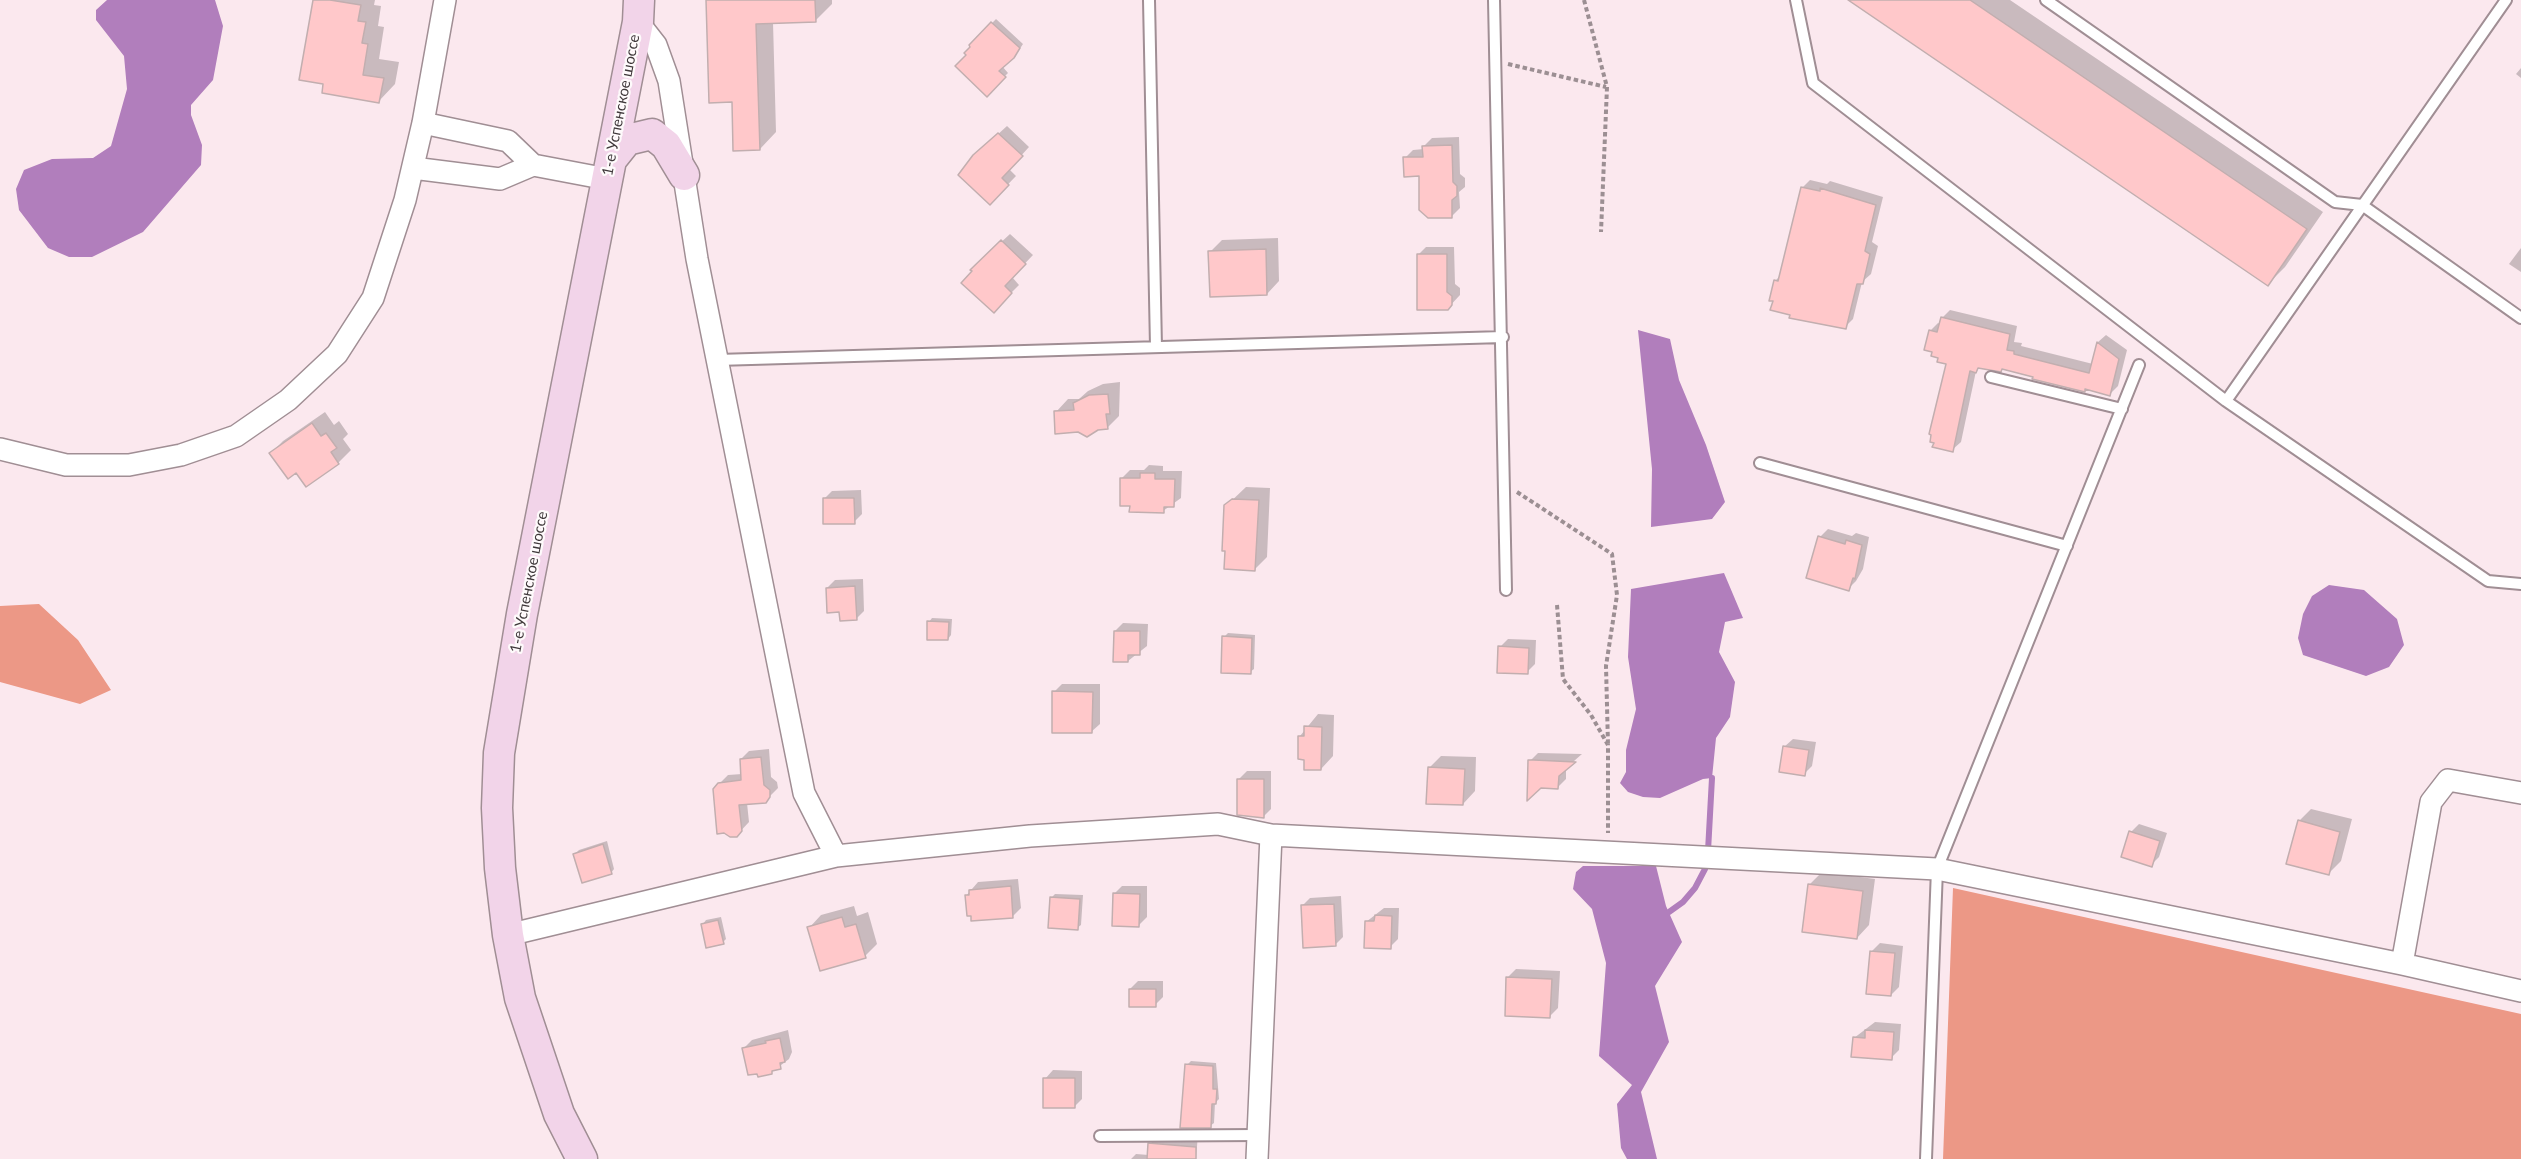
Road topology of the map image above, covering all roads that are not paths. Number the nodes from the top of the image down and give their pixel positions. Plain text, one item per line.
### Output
1 (445, 0) edge
2 (1149, 0) edge
3 (1494, 0) edge
4 (1796, 0) edge
5 (2046, 0) edge
6 (2506, 0) edge
7 (638, 11) edge
8 (423, 123) junction
9 (533, 165) junction
10 (413, 168) junction
11 (609, 169) junction
12 (684, 175) junction
13 (2362, 205) junction
14 (2521, 318) edge
15 (1503, 337) junction
16 (1156, 347) junction
17 (717, 360) junction
18 (2139, 364) dead end
19 (1991, 377) dead end
20 (2226, 401) junction
21 (2122, 409) junction
22 (0, 449) edge
23 (1760, 462) dead end
24 (2067, 546) junction
25 (2521, 584) edge
26 (1506, 590) dead end
27 (2521, 793) edge
28 (1271, 835) junction
29 (836, 856) junction
30 (1937, 869) junction
31 (508, 935) junction
32 (2402, 964) junction
33 (2521, 991) edge
34 (1258, 1135) junction
35 (1100, 1136) dead end
36 (582, 1159) edge
37 (1257, 1159) edge
38 (1926, 1159) edge

1 - 8 street
2 - 16 lane
3 - 15 lane
4 - 20 lane
5 - 13 lane
6 - 13 lane
7 - 11 main road, 1-е Успенское шоссе
7 - 12 street
8 - 9 street
8 - 10 street
9 - 10 street
9 - 11 street
10 - 22 street
11 - 12 main road
11 - 31 main road, 1-е Успенское шоссе
12 - 17 street
13 - 14 lane
13 - 20 lane
15 - 16 lane
15 - 26 lane
16 - 17 lane
17 - 29 street
18 - 21 lane
19 - 21 lane
20 - 25 lane
21 - 24 lane
23 - 24 lane
24 - 30 lane
27 - 32 street
28 - 29 street
28 - 30 street
28 - 34 street
29 - 31 street
30 - 32 street
30 - 38 lane
31 - 36 main road, 1-е Успенское шоссе
32 - 33 street
34 - 35 lane
34 - 37 street

